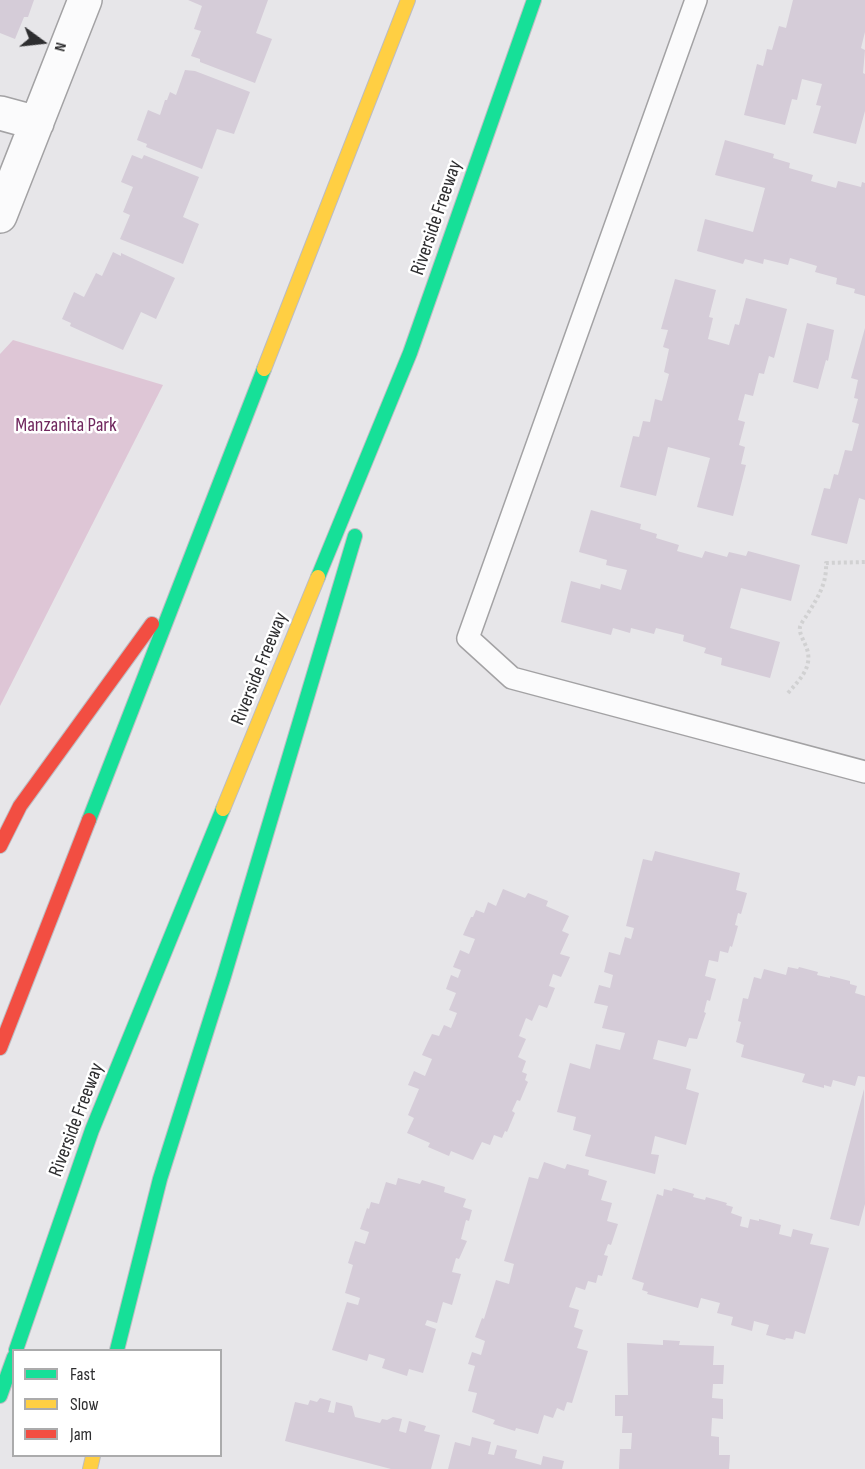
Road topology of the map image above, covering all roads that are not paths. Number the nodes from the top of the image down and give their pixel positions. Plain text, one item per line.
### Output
1 (85, 0) edge
2 (408, 0) edge
3 (534, 0) edge
4 (696, 0) edge
5 (0, 113) edge
6 (38, 123) junction
7 (0, 216) edge
8 (410, 354) junction
9 (369, 489) dead end
10 (359, 523) dead end
11 (180, 586) junction
12 (865, 772) edge
13 (0, 846) edge
14 (0, 1048) edge
15 (16, 1349) edge
16 (117, 1349) edge
17 (12, 1363) edge
18 (0, 1396) edge

1 - 6 street
2 - 11 highway
3 - 8 highway, Riverside Freeway
4 - 12 lane
5 - 6 street
6 - 7 street
8 - 9 highway
8 - 15 highway, Riverside Freeway
10 - 16 highway
11 - 13 highway
11 - 14 highway
17 - 18 highway

